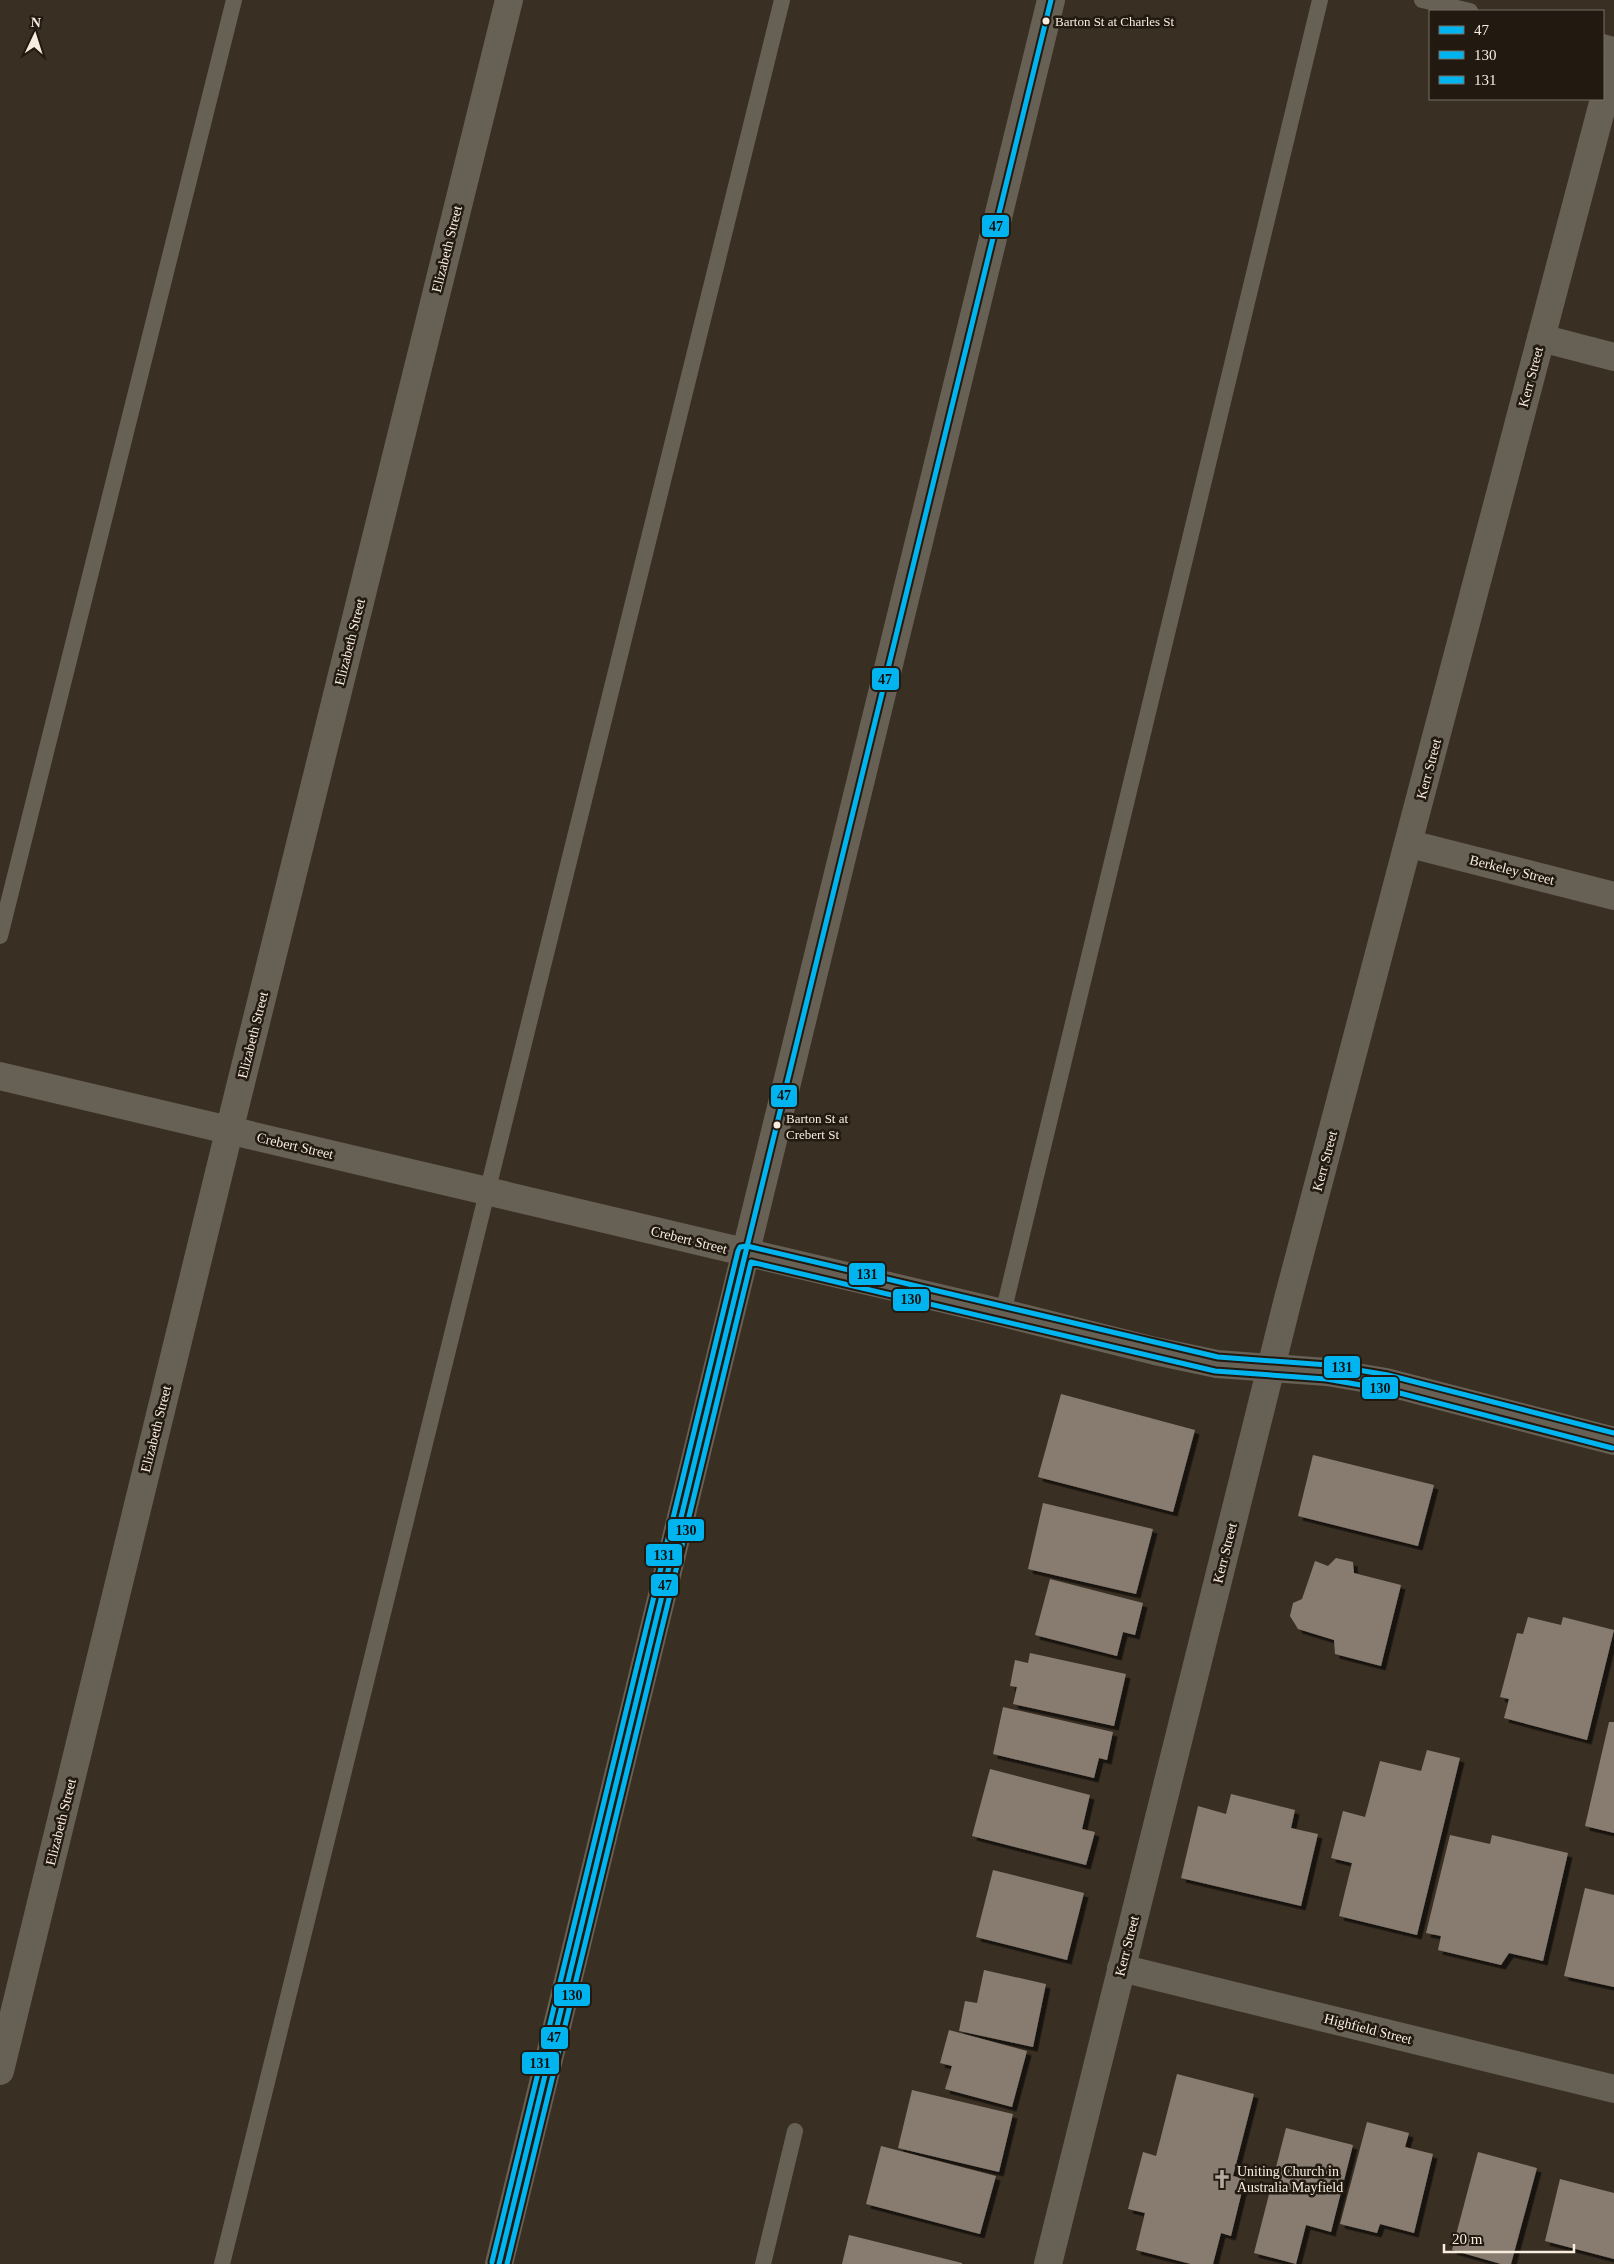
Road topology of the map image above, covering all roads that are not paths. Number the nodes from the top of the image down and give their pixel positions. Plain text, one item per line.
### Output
1 (234, 0) edge
2 (509, 0) edge
3 (782, 0) edge
4 (1050, 0) edge
5 (1320, 0) edge
6 (1422, 0) edge
7 (1466, 10) edge
8 (1614, 61) edge
9 (1604, 99) edge
10 (1604, 100) edge
11 (1541, 338) junction
12 (1614, 357) edge
13 (1410, 844) junction
14 (1614, 896) edge
15 (0, 936) edge
16 (0, 1076) edge
17 (229, 1131) junction
18 (488, 1191) junction
19 (745, 1253) junction
20 (1003, 1313) junction
21 (1272, 1367) junction
22 (1614, 1441) edge
23 (1121, 1968) junction
24 (0, 2071) edge
25 (1614, 2089) edge
26 (795, 2131) dead end
27 (222, 2264) edge
28 (498, 2264) edge
29 (763, 2264) edge
30 (1048, 2264) edge

1 - 15 lane
2 - 17 street, Elizabeth Street
3 - 18 lane
4 - 19 street
5 - 20 lane
6 - 7 lane
8 - 9 street, Kerr Street
10 - 11 street, Kerr Street
11 - 12 street
11 - 13 street, Kerr Street
13 - 14 street, Berkeley Street
13 - 21 street, Kerr Street
16 - 17 street, Crebert Street
17 - 18 street, Crebert Street
17 - 24 street, Elizabeth Street
18 - 19 street, Crebert Street
18 - 27 lane
19 - 20 street, Crebert Street
19 - 28 street
20 - 21 street, Crebert Street
21 - 22 street, Crebert Street
21 - 23 street, Kerr Street
23 - 25 street, Highfield Street
23 - 30 street, Kerr Street
26 - 29 lane

